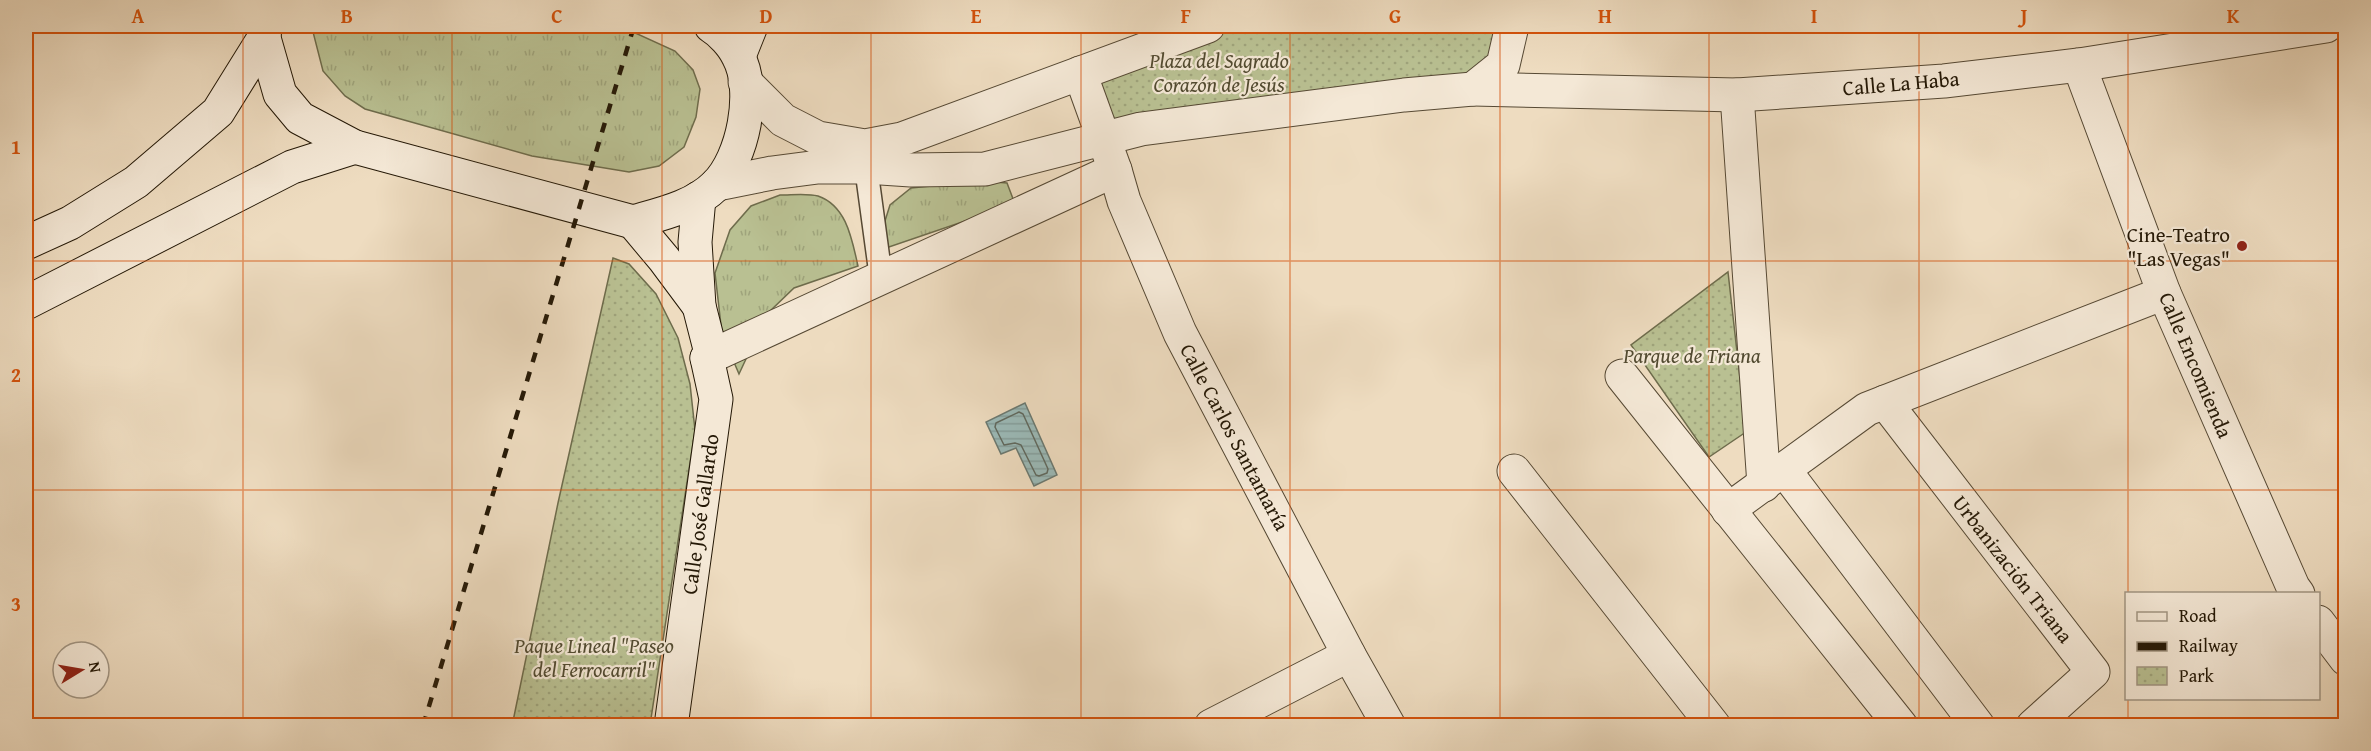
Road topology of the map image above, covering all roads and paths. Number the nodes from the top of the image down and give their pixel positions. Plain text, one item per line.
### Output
1 (711, 26) edge
2 (751, 26) edge
3 (1208, 26) edge
4 (1512, 26) edge
5 (2326, 26) edge
6 (265, 32) edge
7 (2079, 65) junction
8 (742, 69) junction
9 (1080, 73) junction
10 (1473, 89) junction
11 (1737, 95) junction
12 (1103, 139) junction
13 (355, 147) junction
14 (866, 167) junction
15 (1115, 170) junction
16 (708, 191) junction
17 (633, 222) junction
18 (26, 243) edge
19 (881, 278) junction
20 (2164, 293) junction
21 (26, 303) edge
22 (699, 306) junction
23 (707, 358) junction
24 (1622, 376) dead end
25 (1885, 402) junction
26 (1514, 471) dead end
27 (1775, 478) junction
28 (1728, 510) junction
29 (2297, 592) edge
30 (2320, 623) edge
31 (1349, 655) junction
32 (2346, 658) edge
33 (671, 726) edge
34 (1211, 726) edge
35 (1389, 726) edge
36 (1714, 726) edge
37 (1901, 726) edge
38 (1978, 726) edge
39 (2033, 726) edge

1 - 8 street
2 - 8 street
3 - 9 street
4 - 10 street
5 - 7 street, Calle La Haba
6 - 13 street
6 - 18 street
7 - 11 street, Calle La Haba
7 - 20 street, Calle Encomienda
8 - 9 street
8 - 16 street
9 - 12 street
10 - 11 street, Calle La Haba
10 - 12 street
11 - 27 street
12 - 14 street
12 - 15 street, Calle Carlos Santamaría
13 - 17 street
13 - 21 street
14 - 16 street
14 - 19 lane
15 - 19 street
15 - 31 street, Calle Carlos Santamaría
16 - 17 street
16 - 22 street
17 - 22 street
19 - 23 street
20 - 25 street
20 - 29 street, Calle Encomienda
22 - 23 street, Calle José Gallardo
23 - 33 street, Calle José Gallardo
24 - 28 street
25 - 27 street
25 - 39 street, Urbanización Triana
26 - 36 street
27 - 28 street
27 - 38 street
28 - 37 street
30 - 32 street
31 - 34 street
31 - 35 street, Calle Carlos Santamaría

